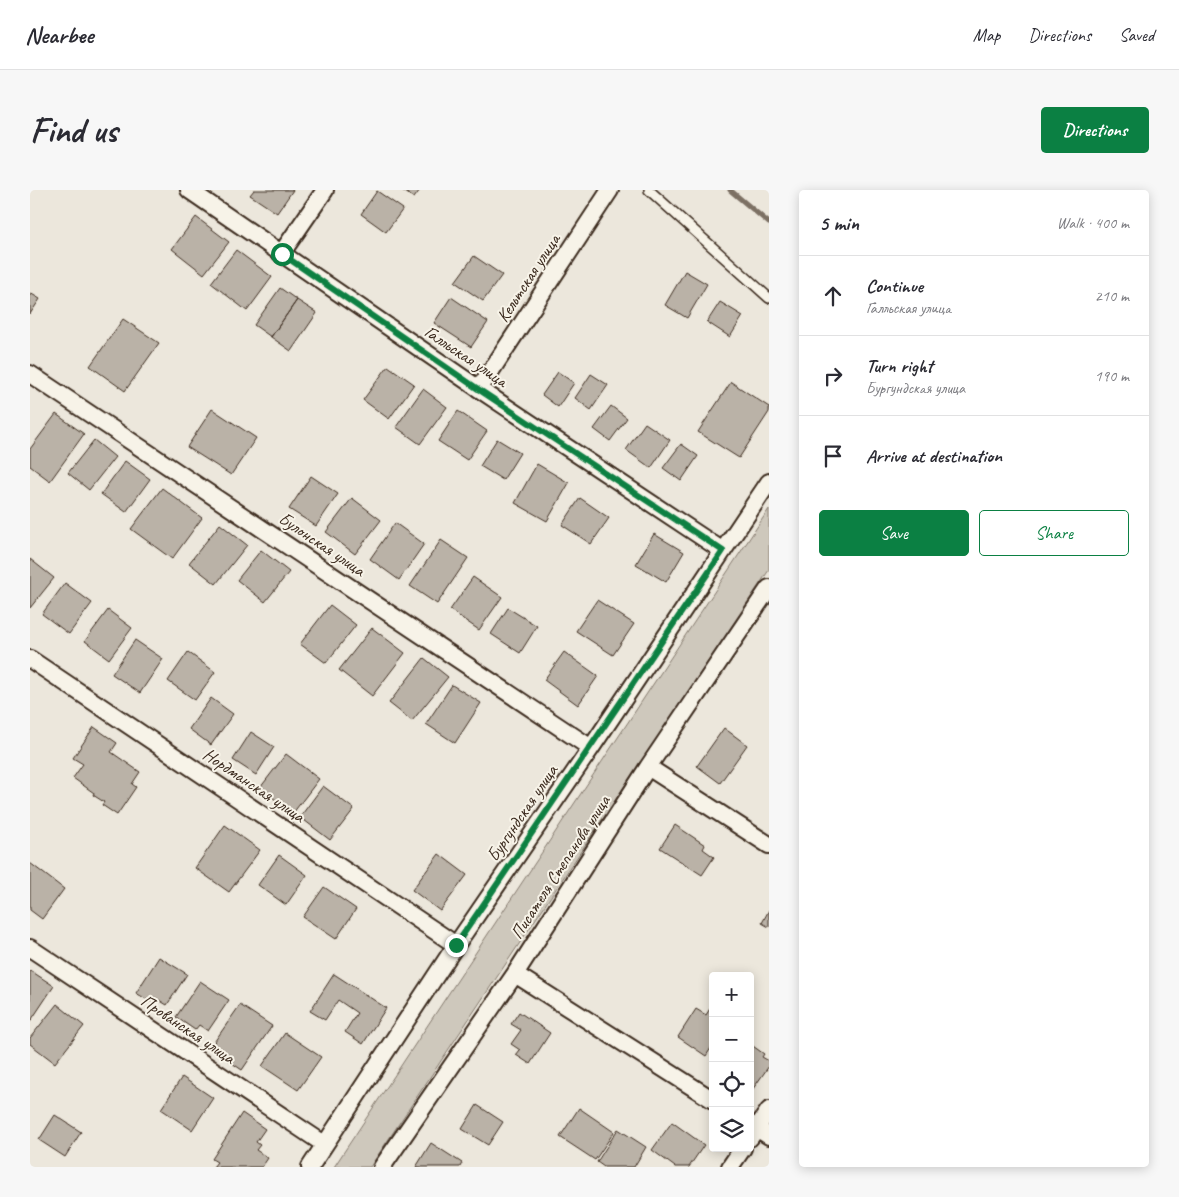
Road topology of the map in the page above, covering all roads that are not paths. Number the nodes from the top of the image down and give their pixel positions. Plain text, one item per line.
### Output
1 (189, 190) edge
2 (324, 190) edge
3 (610, 190) edge
4 (649, 190) edge
5 (282, 254) junction
6 (769, 298) edge
7 (30, 374) edge
8 (478, 389) junction
9 (769, 482) edge
10 (723, 551) junction
11 (769, 588) edge
12 (30, 658) edge
13 (591, 748) junction
14 (648, 767) junction
15 (769, 845) edge
16 (456, 945) junction
17 (30, 948) edge
18 (515, 974) junction
19 (709, 1097) edge
20 (769, 1110) edge
21 (757, 1131) edge
22 (324, 1144) junction
23 (740, 1152) edge
24 (310, 1167) edge
25 (382, 1167) edge
26 (730, 1167) edge

1 - 5 street, Галльская улица
2 - 5 street
3 - 8 street, Кельтская улица
4 - 6 lane
5 - 8 street, Галльская улица
7 - 13 street, Булонская улица
8 - 10 street, Галльская улица
9 - 10 street, Бургундская улица
10 - 13 street, Бургундская улица
11 - 14 street, Писателя Степанова улица
12 - 16 street, Нордманская улица
13 - 16 street, Бургундская улица
14 - 15 street
14 - 18 street, Писателя Степанова улица
16 - 22 street, Бургундская улица
17 - 22 street, Прованская улица
18 - 19 street
18 - 25 street, Писателя Степанова улица
20 - 21 street
22 - 24 street, Бургундская улица
23 - 26 street

